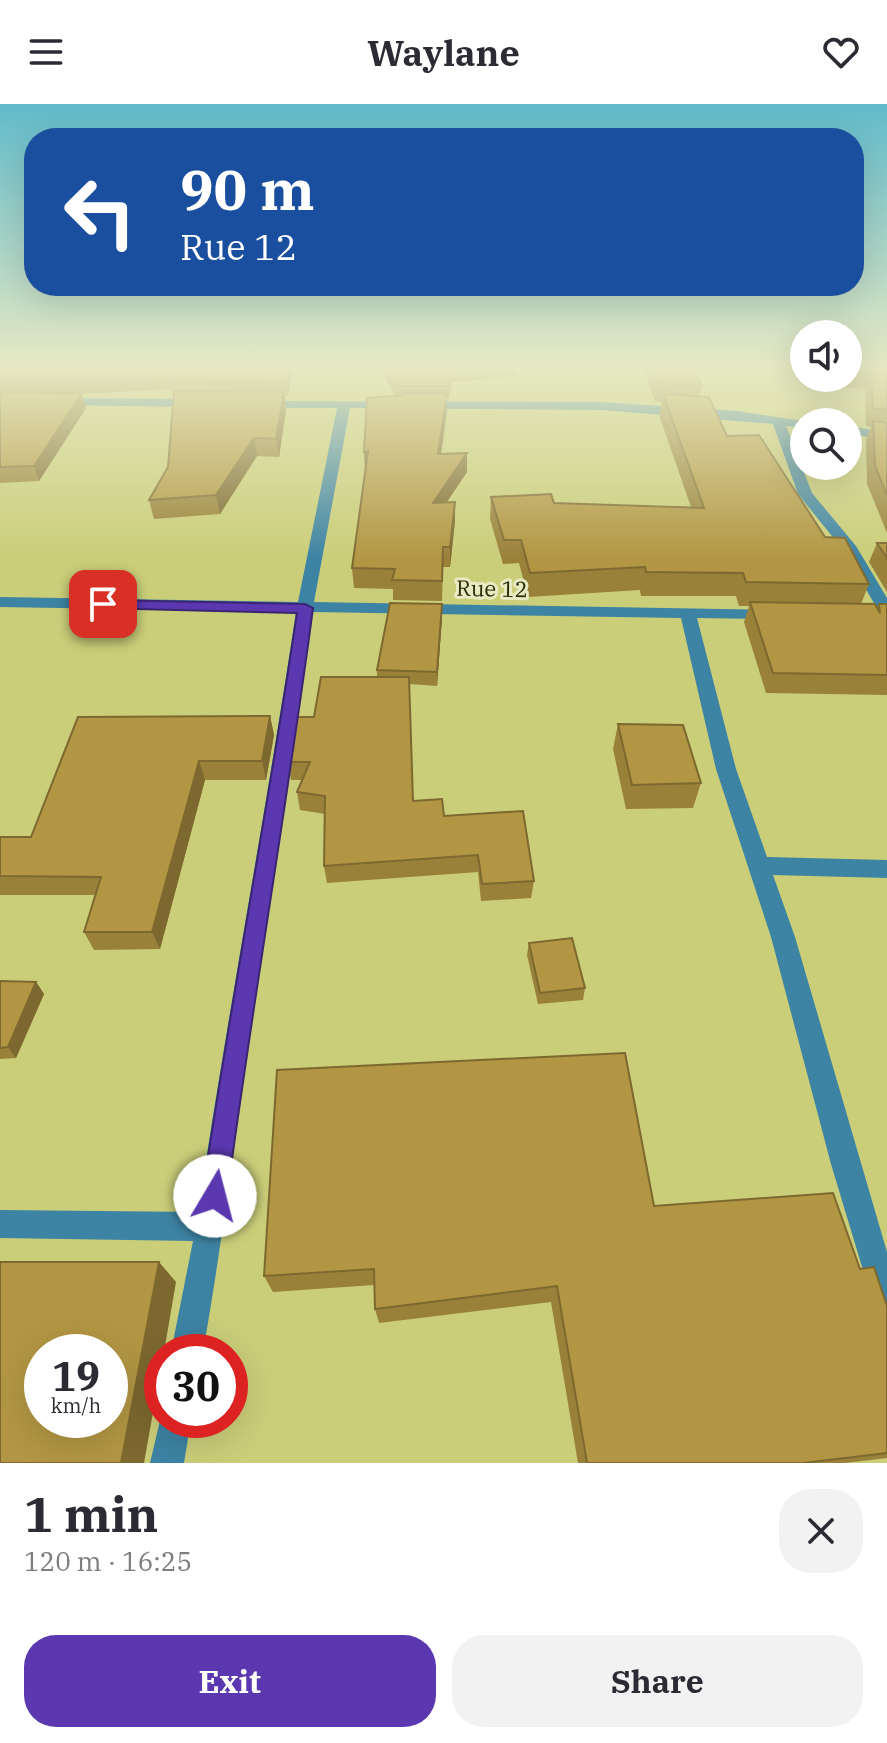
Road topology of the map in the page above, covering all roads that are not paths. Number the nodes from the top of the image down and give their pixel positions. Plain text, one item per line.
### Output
1 (339, 431) edge
2 (782, 431) edge
3 (862, 432) edge
4 (887, 436) edge
5 (0, 602) edge
6 (305, 608) junction
7 (688, 613) junction
8 (795, 614) edge
9 (882, 614) edge
10 (759, 866) junction
11 (887, 869) edge
12 (0, 1224) edge
13 (210, 1227) junction
14 (887, 1300) edge
15 (190, 1334) edge
16 (172, 1438) edge
17 (167, 1463) edge

1 - 6 street
2 - 9 street
3 - 4 street
5 - 6 street, Rue 12
6 - 7 street, Rue 12
6 - 13 street
7 - 8 street, Rue 12
7 - 10 street
10 - 11 street
10 - 14 street
12 - 13 street
13 - 15 street
16 - 17 street

